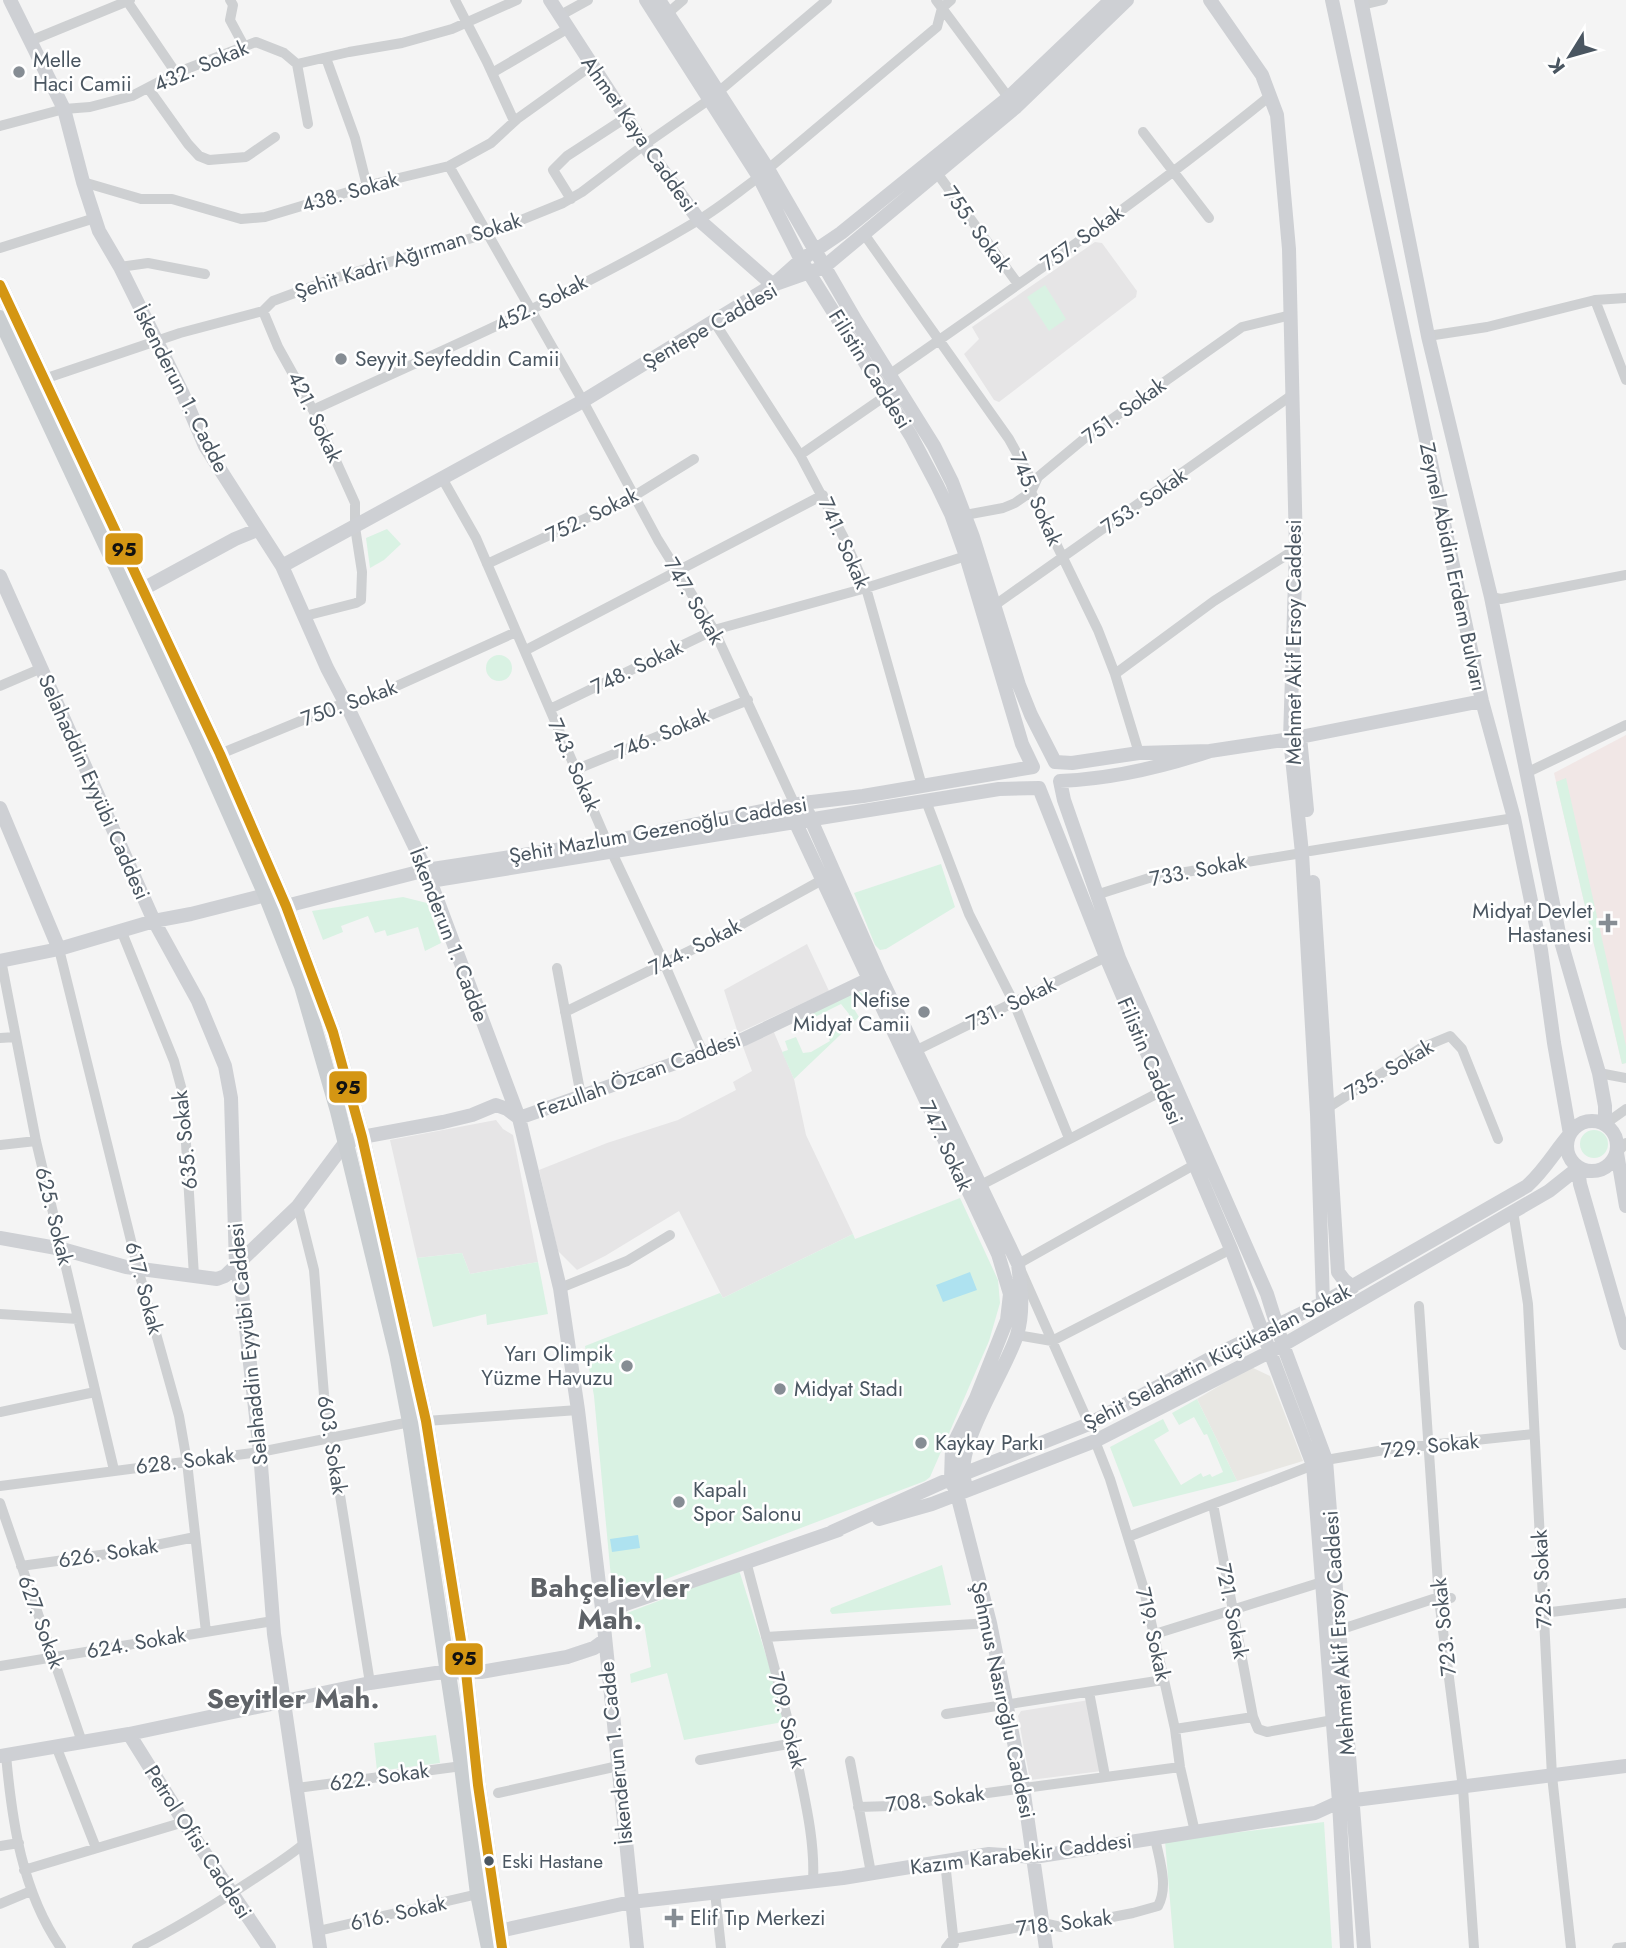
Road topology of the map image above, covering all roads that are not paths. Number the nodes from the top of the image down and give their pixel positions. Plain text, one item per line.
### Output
1 (10, 0) edge
2 (230, 0) edge
3 (455, 0) edge
4 (517, 0) edge
5 (550, 0) edge
6 (588, 0) edge
7 (646, 0) edge
8 (659, 0) edge
9 (683, 0) edge
10 (827, 0) edge
11 (951, 0) edge
12 (1111, 0) edge
13 (1127, 0) edge
14 (1210, 0) edge
15 (1332, 0) edge
16 (1383, 0) edge
17 (128, 1) edge
18 (1361, 2) edge
19 (939, 4) edge
20 (667, 13) junction
21 (468, 23) junction
22 (563, 23) junction
23 (30, 41) junction
24 (244, 46) junction
25 (326, 58) junction
26 (297, 64) junction
27 (591, 65) junction
28 (176, 73) junction
29 (492, 73) junction
30 (148, 88) junction
31 (713, 96) junction
32 (1270, 96) junction
33 (1012, 102) junction
34 (64, 109) junction
35 (627, 117) junction
36 (514, 121) junction
37 (308, 124) dead end
38 (0, 126) edge
39 (1143, 132) dead end
40 (275, 137) dead end
41 (644, 145) junction
42 (449, 166) junction
43 (1174, 170) junction
44 (763, 173) junction
45 (937, 173) junction
46 (83, 182) junction
47 (367, 186) junction
48 (571, 198) junction
49 (95, 218) junction
50 (1209, 218) dead end
51 (699, 220) junction
52 (489, 233) junction
53 (864, 234) junction
54 (0, 248) edge
55 (814, 251) junction
56 (801, 260) junction
57 (120, 267) junction
58 (817, 270) junction
59 (205, 274) dead end
60 (1018, 284) junction
61 (0, 285) edge
62 (773, 285) junction
63 (1626, 298) edge
64 (1595, 300) junction
65 (530, 309) junction
66 (263, 311) junction
67 (1290, 314) junction
68 (0, 318) edge
69 (715, 323) junction
70 (1429, 336) junction
71 (4, 338) edge
72 (939, 340) junction
73 (156, 342) junction
74 (889, 375) junction
75 (44, 379) junction
76 (1626, 380) edge
77 (892, 392) junction
78 (1292, 395) junction
79 (583, 401) junction
80 (313, 410) junction
81 (800, 455) junction
82 (694, 459) dead end
83 (442, 478) junction
84 (1031, 492) junction
85 (823, 495) junction
86 (634, 496) junction
87 (965, 515) junction
88 (355, 527) junction
89 (257, 530) junction
90 (1296, 549) junction
91 (966, 556) junction
92 (1062, 557) junction
93 (487, 564) junction
94 (282, 566) junction
95 (677, 572) junction
96 (1626, 575) edge
97 (0, 576) edge
98 (866, 588) junction
99 (143, 589) junction
100 (1491, 597) junction
101 (995, 606) junction
102 (305, 616) junction
103 (714, 630) junction
104 (516, 632) junction
105 (526, 650) junction
106 (41, 668) junction
107 (1115, 674) junction
108 (0, 686) edge
109 (748, 700) junction
110 (1482, 701) junction
111 (348, 708) junction
112 (550, 709) junction
113 (1626, 725) edge
114 (1295, 738) junction
115 (1210, 751) junction
116 (1139, 753) junction
117 (220, 754) junction
118 (1055, 762) junction
119 (1033, 767) junction
120 (577, 769) junction
121 (1526, 773) junction
122 (1060, 781) junction
123 (922, 786) junction
124 (1039, 788) junction
125 (926, 801) junction
126 (796, 805) junction
127 (0, 808) edge
128 (1514, 818) junction
129 (803, 822) junction
130 (610, 847) junction
131 (1306, 852) junction
132 (428, 875) junction
133 (822, 880) junction
134 (266, 895) junction
135 (1096, 895) junction
136 (286, 906) junction
137 (154, 921) junction
138 (121, 930) junction
139 (59, 949) junction
140 (1106, 957) junction
141 (1, 960) edge
142 (664, 963) junction
143 (557, 968) dead end
144 (869, 979) junction
145 (1014, 1003) junction
146 (565, 1012) junction
147 (16, 1037) junction
148 (0, 1038) edge
149 (915, 1051) junction
150 (703, 1053) junction
151 (1599, 1073) junction
152 (1626, 1078) edge
153 (1162, 1091) junction
154 (581, 1096) junction
155 (1329, 1107) junction
156 (1626, 1109) edge
157 (519, 1118) junction
158 (1605, 1124) junction
159 (1570, 1133) junction
160 (362, 1137) junction
161 (1069, 1138) junction
162 (1497, 1139) dead end
163 (36, 1141) junction
164 (345, 1143) junction
165 (0, 1145) edge
166 (1622, 1148) edge
167 (1194, 1165) junction
168 (1578, 1168) junction
169 (979, 1186) junction
170 (298, 1206) junction
171 (1626, 1206) edge
172 (1513, 1211) junction
173 (670, 1234) dead end
174 (0, 1238) edge
175 (62, 1249) junction
176 (1231, 1249) junction
177 (1018, 1264) junction
178 (236, 1266) junction
179 (138, 1269) junction
180 (194, 1276) junction
181 (1353, 1287) junction
182 (560, 1288) junction
183 (1323, 1303) junction
184 (1419, 1306) dead end
185 (0, 1314) edge
186 (78, 1318) junction
187 (1276, 1326) junction
188 (1262, 1332) junction
189 (1017, 1335) junction
190 (1052, 1341) junction
191 (1626, 1343) edge
192 (1277, 1347) junction
193 (95, 1392) junction
194 (578, 1410) junction
195 (0, 1412) edge
196 (418, 1422) junction
197 (1089, 1424) junction
198 (1535, 1434) junction
199 (330, 1438) junction
200 (1095, 1441) junction
201 (1430, 1445) junction
202 (260, 1452) junction
203 (187, 1462) junction
204 (1319, 1463) junction
205 (114, 1470) junction
206 (957, 1478) junction
207 (0, 1486) edge
208 (962, 1493) junction
209 (0, 1503) edge
210 (1213, 1504) junction
211 (832, 1532) junction
212 (194, 1537) junction
213 (1128, 1537) junction
214 (746, 1561) junction
215 (21, 1566) junction
216 (1322, 1582) junction
217 (1451, 1598) dead end
218 (1439, 1599) junction
219 (1626, 1603) edge
220 (1231, 1611) junction
221 (1543, 1613) junction
222 (603, 1617) junction
223 (273, 1621) junction
224 (990, 1623) junction
225 (1339, 1630) junction
226 (206, 1632) junction
227 (1155, 1634) junction
228 (766, 1637) junction
229 (606, 1640) junction
230 (53, 1657) junction
231 (0, 1666) edge
232 (447, 1672) junction
233 (466, 1672) junction
234 (1163, 1680) junction
235 (370, 1684) junction
236 (1090, 1692) junction
237 (284, 1703) junction
238 (1005, 1705) junction
239 (946, 1714) dead end
240 (1253, 1717) junction
241 (1333, 1720) junction
242 (1175, 1729) junction
243 (129, 1734) junction
244 (82, 1742) junction
245 (794, 1743) junction
246 (57, 1746) junction
247 (3, 1755) edge
248 (700, 1760) dead end
249 (850, 1762) dead end
250 (462, 1766) junction
251 (618, 1766) junction
252 (1626, 1766) edge
253 (1180, 1767) junction
254 (1105, 1776) junction
255 (1552, 1776) junction
256 (1023, 1787) junction
257 (297, 1788) junction
258 (1463, 1788) junction
259 (498, 1793) dead end
260 (1346, 1802) junction
261 (858, 1807) junction
262 (184, 1822) junction
263 (1195, 1832) junction
264 (1155, 1838) junction
265 (19, 1843) junction
266 (305, 1843) junction
267 (0, 1846) edge
268 (96, 1848) junction
269 (1034, 1857) junction
270 (945, 1862) junction
271 (24, 1870) junction
272 (871, 1874) junction
273 (813, 1881) junction
274 (31, 1891) junction
275 (715, 1892) junction
276 (232, 1893) junction
277 (478, 1894) junction
278 (631, 1902) junction
279 (0, 1904) edge
280 (1043, 1923) junction
281 (318, 1931) junction
282 (499, 1931) junction
283 (152, 1944) edge
284 (954, 1944) edge
285 (1626, 1947) edge
286 (61, 1948) edge
287 (137, 1948) edge
288 (269, 1948) edge
289 (320, 1948) edge
290 (489, 1948) edge
291 (502, 1948) edge
292 (636, 1948) edge
293 (721, 1948) edge
294 (946, 1948) edge
295 (1046, 1948) edge
296 (1347, 1948) edge
297 (1364, 1948) edge
298 (1474, 1948) edge
299 (1571, 1948) edge
300 (1617, 1948) edge

1 - 23 street, İskenderun 1. Cadde
2 - 24 street
3 - 21 street
4 - 21 street
5 - 22 street, Ahmet Kaya Caddesi
6 - 22 street
7 - 31 street, Filistin Caddesi
8 - 20 street, Filistin Caddesi
9 - 20 street
10 - 31 street, Şehit Kadri Ağırman Sokak
11 - 19 street, 452. Sokak
12 - 33 street
13 - 33 street, Şentepe Caddesi
14 - 32 street, Mehmet Akif Ersoy Caddesi
15 - 110 street, Zeynel Abidin Erdem Bulvarı
16 - 18 street
17 - 23 street
17 - 28 street
18 - 70 street, Zeynel Abidin Erdem Bulvarı
19 - 33 street
19 - 44 street, 452. Sokak
20 - 31 street, Filistin Caddesi
21 - 25 street
21 - 29 street
22 - 27 street, Ahmet Kaya Caddesi
22 - 29 street
23 - 34 street, İskenderun 1. Cadde
24 - 26 street, 432. Sokak
24 - 28 street, 432. Sokak
25 - 26 street
25 - 47 street
26 - 37 street
27 - 35 street, Ahmet Kaya Caddesi
27 - 36 street, 438. Sokak
28 - 30 street, 432. Sokak
29 - 36 street
30 - 34 street, 432. Sokak
30 - 40 street
31 - 41 street, Şehit Kadri Ağırman Sokak
31 - 44 street, Filistin Caddesi
32 - 43 street, 757. Sokak
32 - 67 street, Mehmet Akif Ersoy Caddesi
33 - 45 street, Şentepe Caddesi
33 - 55 street
34 - 38 street, 432. Sokak
34 - 46 street, İskenderun 1. Cadde
35 - 41 street, Ahmet Kaya Caddesi
35 - 48 street
36 - 42 street, 438. Sokak
39 - 43 street
41 - 48 street, Şehit Kadri Ağırman Sokak
41 - 51 street, Ahmet Kaya Caddesi
42 - 47 street, 438. Sokak
42 - 52 street, 747. Sokak
43 - 50 street
43 - 60 street, 757. Sokak
44 - 51 street, 452. Sokak
44 - 55 street, Filistin Caddesi
44 - 56 street, Filistin Caddesi
45 - 53 street, Şentepe Caddesi
45 - 60 street, 755. Sokak
46 - 47 street, 438. Sokak
46 - 49 street, İskenderun 1. Cadde
48 - 52 street, Şehit Kadri Ağırman Sokak
49 - 54 street
49 - 57 street, İskenderun 1. Cadde
51 - 62 street, Ahmet Kaya Caddesi
51 - 65 street, 452. Sokak
52 - 65 street, 747. Sokak
52 - 66 street, Şehit Kadri Ağırman Sokak
53 - 58 street, Şentepe Caddesi
53 - 72 street, 745. Sokak
55 - 56 street
55 - 58 street, Filistin Caddesi
56 - 58 street, Filistin Caddesi
56 - 62 street
57 - 59 street
57 - 73 street, İskenderun 1. Cadde
58 - 62 street, Şentepe Caddesi
58 - 74 street, Filistin Caddesi
58 - 77 street, Filistin Caddesi
60 - 72 street, 757. Sokak
61 - 75 main road
62 - 69 street, Şentepe Caddesi
63 - 64 street
64 - 70 street
64 - 76 street
65 - 79 street, 747. Sokak
65 - 80 street, 452. Sokak
66 - 73 street, Şehit Kadri Ağırman Sokak
66 - 80 street, 421. Sokak
67 - 78 street, Mehmet Akif Ersoy Caddesi
67 - 84 street, 751. Sokak
68 - 71 main road
69 - 79 street, Şentepe Caddesi
69 - 81 street, 741. Sokak
70 - 100 street, Zeynel Abidin Erdem Bulvarı
71 - 134 main road
72 - 74 street, 757. Sokak
72 - 84 street, 745. Sokak
73 - 75 street, Şehit Kadri Ağırman Sokak
73 - 89 street, İskenderun 1. Cadde
74 - 77 street, Filistin Caddesi
75 - 99 main road
77 - 81 street
77 - 87 street, Filistin Caddesi
77 - 91 street, Filistin Caddesi
78 - 90 street, Mehmet Akif Ersoy Caddesi
78 - 92 street, 753. Sokak
79 - 83 street, Şentepe Caddesi
79 - 86 street, 747. Sokak
80 - 88 street, 421. Sokak
81 - 85 street, 741. Sokak
82 - 86 street, 752. Sokak
83 - 88 street, Şentepe Caddesi
83 - 93 street, 743. Sokak
84 - 87 street, 751. Sokak
84 - 92 street, 745. Sokak
85 - 95 street
85 - 98 street, 741. Sokak
86 - 93 street, 752. Sokak
86 - 95 street, 747. Sokak
87 - 101 street, Filistin Caddesi
88 - 94 street, Şentepe Caddesi
88 - 102 street, 421. Sokak
89 - 94 street, İskenderun 1. Cadde
89 - 99 street
90 - 107 street
90 - 114 street, Mehmet Akif Ersoy Caddesi
91 - 98 street, 748. Sokak
91 - 119 street, Filistin Caddesi
92 - 101 street, 753. Sokak
92 - 107 street, 745. Sokak
93 - 104 street, 743. Sokak
94 - 102 street, İskenderun 1. Cadde
95 - 103 street, 747. Sokak
95 - 105 street
96 - 100 street
97 - 106 street, Selahaddin Eyyübi Caddesi
98 - 103 street, 748. Sokak
98 - 123 street, 741. Sokak
99 - 117 main road
100 - 121 street, Zeynel Abidin Erdem Bulvarı
101 - 118 street, Filistin Caddesi
102 - 111 street, İskenderun 1. Cadde
103 - 109 street, 747. Sokak
103 - 112 street, 748. Sokak
104 - 105 street, 743. Sokak
104 - 111 street, 750. Sokak
105 - 112 street, 743. Sokak
106 - 108 street
106 - 137 street, Selahaddin Eyyübi Caddesi
107 - 116 street, 745. Sokak
109 - 120 street, 746. Sokak
109 - 126 street, 747. Sokak
110 - 114 street
110 - 128 street, Zeynel Abidin Erdem Bulvarı
111 - 117 street, 750. Sokak
111 - 132 street, İskenderun 1. Cadde
112 - 120 street, 743. Sokak
113 - 121 street
114 - 115 street
114 - 131 street, Mehmet Akif Ersoy Caddesi
115 - 116 street
115 - 122 street
116 - 118 street
117 - 136 main road
118 - 119 street
118 - 122 street
119 - 123 street, Şehit Mazlum Gezenoğlu Caddesi
119 - 124 street
120 - 130 street, 743. Sokak
121 - 151 street, Zeynel Abidin Erdem Bulvarı
122 - 124 street
122 - 135 street, Filistin Caddesi
123 - 126 street, Şehit Mazlum Gezenoğlu Caddesi
124 - 125 street, Şehit Mazlum Gezenoğlu Caddesi
124 - 140 street, Filistin Caddesi
125 - 129 street, Şehit Mazlum Gezenoğlu Caddesi
125 - 145 street
126 - 129 street
126 - 130 street, Şehit Mazlum Gezenoğlu Caddesi
127 - 139 street
128 - 131 street, 733. Sokak
128 - 159 street, Zeynel Abidin Erdem Bulvarı
129 - 130 street, Şehit Mazlum Gezenoğlu Caddesi
129 - 133 street, 747. Sokak
129 - 149 street
130 - 132 street, Şehit Mazlum Gezenoğlu Caddesi
130 - 142 street, 743. Sokak
131 - 135 street, 733. Sokak
131 - 155 street
131 - 183 street
132 - 136 street, Şehit Mazlum Gezenoğlu Caddesi
132 - 157 street, İskenderun 1. Cadde
133 - 142 street, 744. Sokak
133 - 144 street, 747. Sokak
134 - 137 street
134 - 164 main road
135 - 187 street, Filistin Caddesi
136 - 160 main road
137 - 138 street
137 - 178 street, Selahaddin Eyyübi Caddesi
138 - 139 street
138 - 180 street, 635. Sokak
139 - 141 street
139 - 179 street, 617. Sokak
140 - 145 street, 731. Sokak
140 - 153 street, Filistin Caddesi
141 - 147 street, 625. Sokak
142 - 146 street, 744. Sokak
142 - 150 street, 743. Sokak
143 - 146 street
144 - 150 street, Fezullah Özcan Caddesi
144 - 206 street, 747. Sokak
145 - 149 street, 731. Sokak
145 - 161 street
146 - 154 street
147 - 148 street
147 - 163 street, 625. Sokak
149 - 169 street
150 - 154 street, Fezullah Özcan Caddesi
151 - 152 street
151 - 158 street, Zeynel Abidin Erdem Bulvarı
153 - 161 street
153 - 167 street, Filistin Caddesi
154 - 157 street, Fezullah Özcan Caddesi
155 - 162 street, 735. Sokak
155 - 181 street
156 - 158 street
157 - 160 street, Fezullah Özcan Caddesi
157 - 182 street, İskenderun 1. Cadde
158 - 159 street
158 - 166 street
159 - 168 street
159 - 181 street, Şehit Selahattin Küçükaslan Sokak
160 - 164 street, Fezullah Özcan Caddesi
160 - 196 main road
161 - 169 street
163 - 165 street
163 - 175 street, 625. Sokak
164 - 170 street
164 - 196 main road
166 - 168 street
166 - 171 street
167 - 176 street, Filistin Caddesi
167 - 177 street
168 - 172 street, Şehit Selahattin Küçükaslan Sokak
168 - 191 street
169 - 177 street
170 - 178 street
170 - 199 street, 603. Sokak
172 - 192 street, Şehit Selahattin Küçükaslan Sokak
172 - 198 street, 725. Sokak
173 - 182 street
174 - 175 street
175 - 179 street
175 - 186 street, 625. Sokak
176 - 188 street, Filistin Caddesi
176 - 190 street
177 - 189 street
177 - 190 street
178 - 180 street
178 - 202 street, Selahaddin Eyyübi Caddesi
179 - 180 street
179 - 203 street, 617. Sokak
181 - 183 street, Şehit Selahattin Küçükaslan Sokak
182 - 194 street, İskenderun 1. Cadde
183 - 187 street, Şehit Selahattin Küçükaslan Sokak
184 - 201 street, 723. Sokak
185 - 186 street
186 - 193 street, 625. Sokak
187 - 188 street, Şehit Selahattin Küçükaslan Sokak
187 - 192 street, Mehmet Akif Ersoy Caddesi
188 - 192 street, Mehmet Akif Ersoy Caddesi
188 - 197 street, Şehit Selahattin Küçükaslan Sokak
189 - 190 street
189 - 206 street
190 - 197 street
192 - 200 street, Şehit Selahattin Küçükaslan Sokak
192 - 204 street, Mehmet Akif Ersoy Caddesi
193 - 195 street
193 - 205 street, 625. Sokak
194 - 196 street, 628. Sokak
194 - 222 street, İskenderun 1. Cadde
196 - 199 street, 628. Sokak
196 - 232 main road
196 - 233 main road
197 - 206 street, Şehit Selahattin Küçükaslan Sokak
198 - 201 street, 729. Sokak
198 - 221 street, 725. Sokak
199 - 202 street, 628. Sokak
199 - 235 street, 603. Sokak
200 - 208 street, Şehit Selahattin Küçükaslan Sokak
200 - 213 street, 719. Sokak
201 - 204 street, 729. Sokak
201 - 218 street, 723. Sokak
202 - 203 street, 628. Sokak
202 - 223 street, Selahaddin Eyyübi Caddesi
203 - 205 street, 628. Sokak
203 - 212 street, 617. Sokak
204 - 210 street, 729. Sokak
204 - 216 street, Mehmet Akif Ersoy Caddesi
204 - 225 street, Mehmet Akif Ersoy Caddesi
205 - 207 street, 628. Sokak
206 - 208 street, 747. Sokak
206 - 211 street, Şehit Selahattin Küçükaslan Sokak
208 - 211 street, Şehit Selahattin Küçükaslan Sokak
208 - 224 street, Şehmus Nasıroğlu Caddesi
209 - 215 street, 627. Sokak
210 - 213 street, 729. Sokak
210 - 220 street, 721. Sokak
211 - 214 street, Şehit Selahattin Küçükaslan Sokak
212 - 215 street, 626. Sokak
212 - 226 street, 617. Sokak
213 - 227 street, 719. Sokak
214 - 222 street, Şehit Selahattin Küçükaslan Sokak
214 - 228 street, 709. Sokak
215 - 230 street, 627. Sokak
216 - 220 street
216 - 241 street, Mehmet Akif Ersoy Caddesi
217 - 218 street
218 - 225 street
218 - 258 street, 723. Sokak
219 - 221 street
220 - 227 street
220 - 240 street, 721. Sokak
221 - 255 street, 725. Sokak
222 - 229 street, İskenderun 1. Cadde
223 - 226 street, 624. Sokak
223 - 237 street, Selahaddin Eyyübi Caddesi
224 - 228 street
224 - 238 street, Şehmus Nasıroğlu Caddesi
225 - 260 street, Mehmet Akif Ersoy Caddesi
226 - 230 street, 624. Sokak
227 - 234 street, 719. Sokak
228 - 245 street, 709. Sokak
229 - 233 street
229 - 251 street, İskenderun 1. Cadde
230 - 231 street, 624. Sokak
230 - 244 street, 627. Sokak
232 - 233 street
232 - 235 street
232 - 250 main road
233 - 282 main road
234 - 236 street
234 - 242 street, 719. Sokak
235 - 237 street
236 - 238 street
236 - 254 street
237 - 243 street
237 - 257 street, Selahaddin Eyyübi Caddesi
238 - 239 street
238 - 256 street, Şehmus Nasıroğlu Caddesi
240 - 241 street
240 - 242 street
241 - 260 street, Mehmet Akif Ersoy Caddesi
242 - 253 street, 719. Sokak
243 - 244 street
243 - 262 street, Petrol Ofisi Caddesi
244 - 246 street
245 - 248 street
245 - 273 street, 709. Sokak
246 - 247 street
246 - 268 street
247 - 265 street
249 - 261 street
250 - 257 street, 622. Sokak
250 - 277 main road
251 - 259 street
251 - 278 street, İskenderun 1. Cadde
252 - 255 street, Kazım Karabekir Caddesi
253 - 254 street, 708. Sokak
253 - 263 street, 719. Sokak
254 - 256 street, 708. Sokak
255 - 258 street, Kazım Karabekir Caddesi
255 - 299 street, 725. Sokak
256 - 261 street, 708. Sokak
256 - 269 street, Şehmus Nasıroğlu Caddesi
257 - 266 street, Selahaddin Eyyübi Caddesi
258 - 260 street, Kazım Karabekir Caddesi
258 - 298 street, 723. Sokak
260 - 263 street, Kazım Karabekir Caddesi
260 - 296 street, Mehmet Akif Ersoy Caddesi
260 - 297 street, Mehmet Akif Ersoy Caddesi
261 - 272 street
262 - 268 street
262 - 276 street, Petrol Ofisi Caddesi
263 - 264 street, Kazım Karabekir Caddesi
264 - 269 street, Kazım Karabekir Caddesi
264 - 280 street, 718. Sokak
265 - 267 street
265 - 271 street
266 - 276 street
266 - 281 street, Selahaddin Eyyübi Caddesi
268 - 271 street
269 - 270 street, Kazım Karabekir Caddesi
269 - 280 street, Şehmus Nasıroğlu Caddesi
270 - 272 street, Kazım Karabekir Caddesi
270 - 284 street
271 - 274 street
272 - 273 street, Kazım Karabekir Caddesi
273 - 275 street, Kazım Karabekir Caddesi
274 - 279 street
274 - 286 street
275 - 278 street, Kazım Karabekir Caddesi
275 - 293 street
276 - 283 street
276 - 288 street, Petrol Ofisi Caddesi
277 - 281 street, 616. Sokak
277 - 290 main road
278 - 282 street, Kazım Karabekir Caddesi
278 - 292 street, İskenderun 1. Cadde
280 - 284 street, 718. Sokak
280 - 295 street, Şehmus Nasıroğlu Caddesi
281 - 289 street, Selahaddin Eyyübi Caddesi
282 - 291 main road
283 - 287 street
284 - 294 street
285 - 300 street

